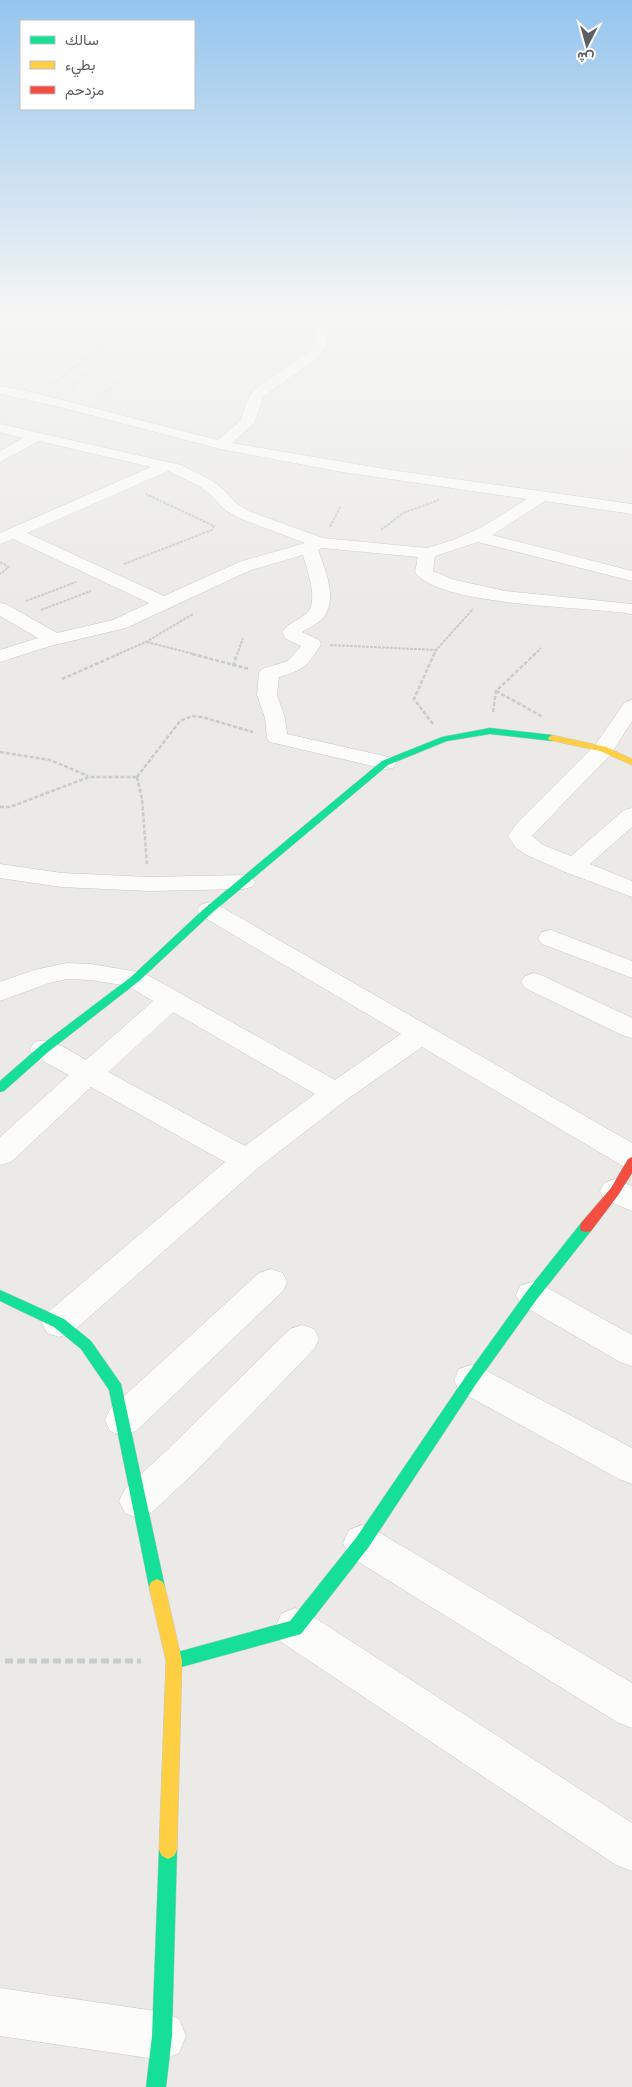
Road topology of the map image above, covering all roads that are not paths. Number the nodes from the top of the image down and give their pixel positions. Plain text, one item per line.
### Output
1 (88, 410) edge
2 (251, 410) edge
3 (111, 417) junction
4 (94, 425) dead end
5 (3, 431) edge
6 (76, 433) dead end
7 (37, 436) junction
8 (59, 441) junction
9 (220, 445) junction
10 (0, 457) edge
11 (166, 466) junction
12 (542, 496) junction
13 (632, 509) edge
14 (7, 536) edge
15 (479, 537) junction
16 (314, 545) junction
17 (427, 553) junction
18 (632, 576) edge
19 (166, 604) junction
20 (632, 609) edge
21 (8, 612) edge
22 (55, 640) junction
23 (0, 656) edge
24 (632, 706) edge
25 (603, 749) junction
26 (632, 762) edge
27 (386, 763) junction
28 (628, 824) edge
29 (573, 867) junction
30 (0, 871) edge
31 (243, 882) junction
32 (632, 890) edge
33 (209, 910) junction
34 (551, 938) dead end
35 (632, 970) edge
36 (135, 979) junction
37 (534, 982) dead end
38 (0, 992) edge
39 (170, 1000) junction
40 (632, 1029) edge
41 (422, 1033) junction
42 (44, 1048) junction
43 (87, 1073) junction
44 (0, 1088) edge
45 (336, 1093) junction
46 (0, 1154) edge
47 (632, 1157) edge
48 (247, 1160) junction
49 (632, 1162) edge
50 (624, 1195) edge
51 (271, 1282) dead end
52 (0, 1295) edge
53 (532, 1295) junction
54 (59, 1323) junction
55 (302, 1339) dead end
56 (632, 1352) edge
57 (471, 1380) junction
58 (123, 1420) junction
59 (632, 1467) edge
60 (138, 1501) junction
61 (362, 1543) junction
62 (295, 1628) junction
63 (174, 1661) junction
64 (632, 1707) edge
65 (632, 1849) edge
66 (0, 2012) edge
67 (162, 2036) junction
68 (156, 2087) edge

1 - 3 street
2 - 9 street
3 - 4 street
3 - 9 street
5 - 7 street
6 - 8 street
7 - 8 street
7 - 10 street
8 - 11 street
9 - 12 street
11 - 14 street
11 - 16 street
12 - 13 street
12 - 15 street
14 - 19 street
15 - 17 street
15 - 18 street
16 - 17 street
16 - 19 street
16 - 27 street
17 - 20 street
19 - 22 street
21 - 22 street
22 - 23 street
24 - 25 street
25 - 26 street
25 - 27 street
25 - 29 street
27 - 31 street
28 - 29 street
29 - 32 street
30 - 31 street
31 - 33 street
33 - 36 street
33 - 41 street
34 - 35 street
36 - 38 street
36 - 39 street
36 - 42 street
37 - 40 street
39 - 43 street
39 - 45 street
41 - 45 street
41 - 47 street
42 - 43 street
42 - 44 street
43 - 46 street
43 - 48 street
45 - 48 street
48 - 54 street
49 - 50 street
50 - 53 street
51 - 58 street
52 - 54 street
53 - 56 street
53 - 57 street
54 - 58 street
55 - 60 street
57 - 59 street
57 - 61 street
58 - 60 street
60 - 63 street
61 - 62 street
61 - 64 street
62 - 63 street
62 - 65 street
63 - 67 street
66 - 67 street
67 - 68 street

